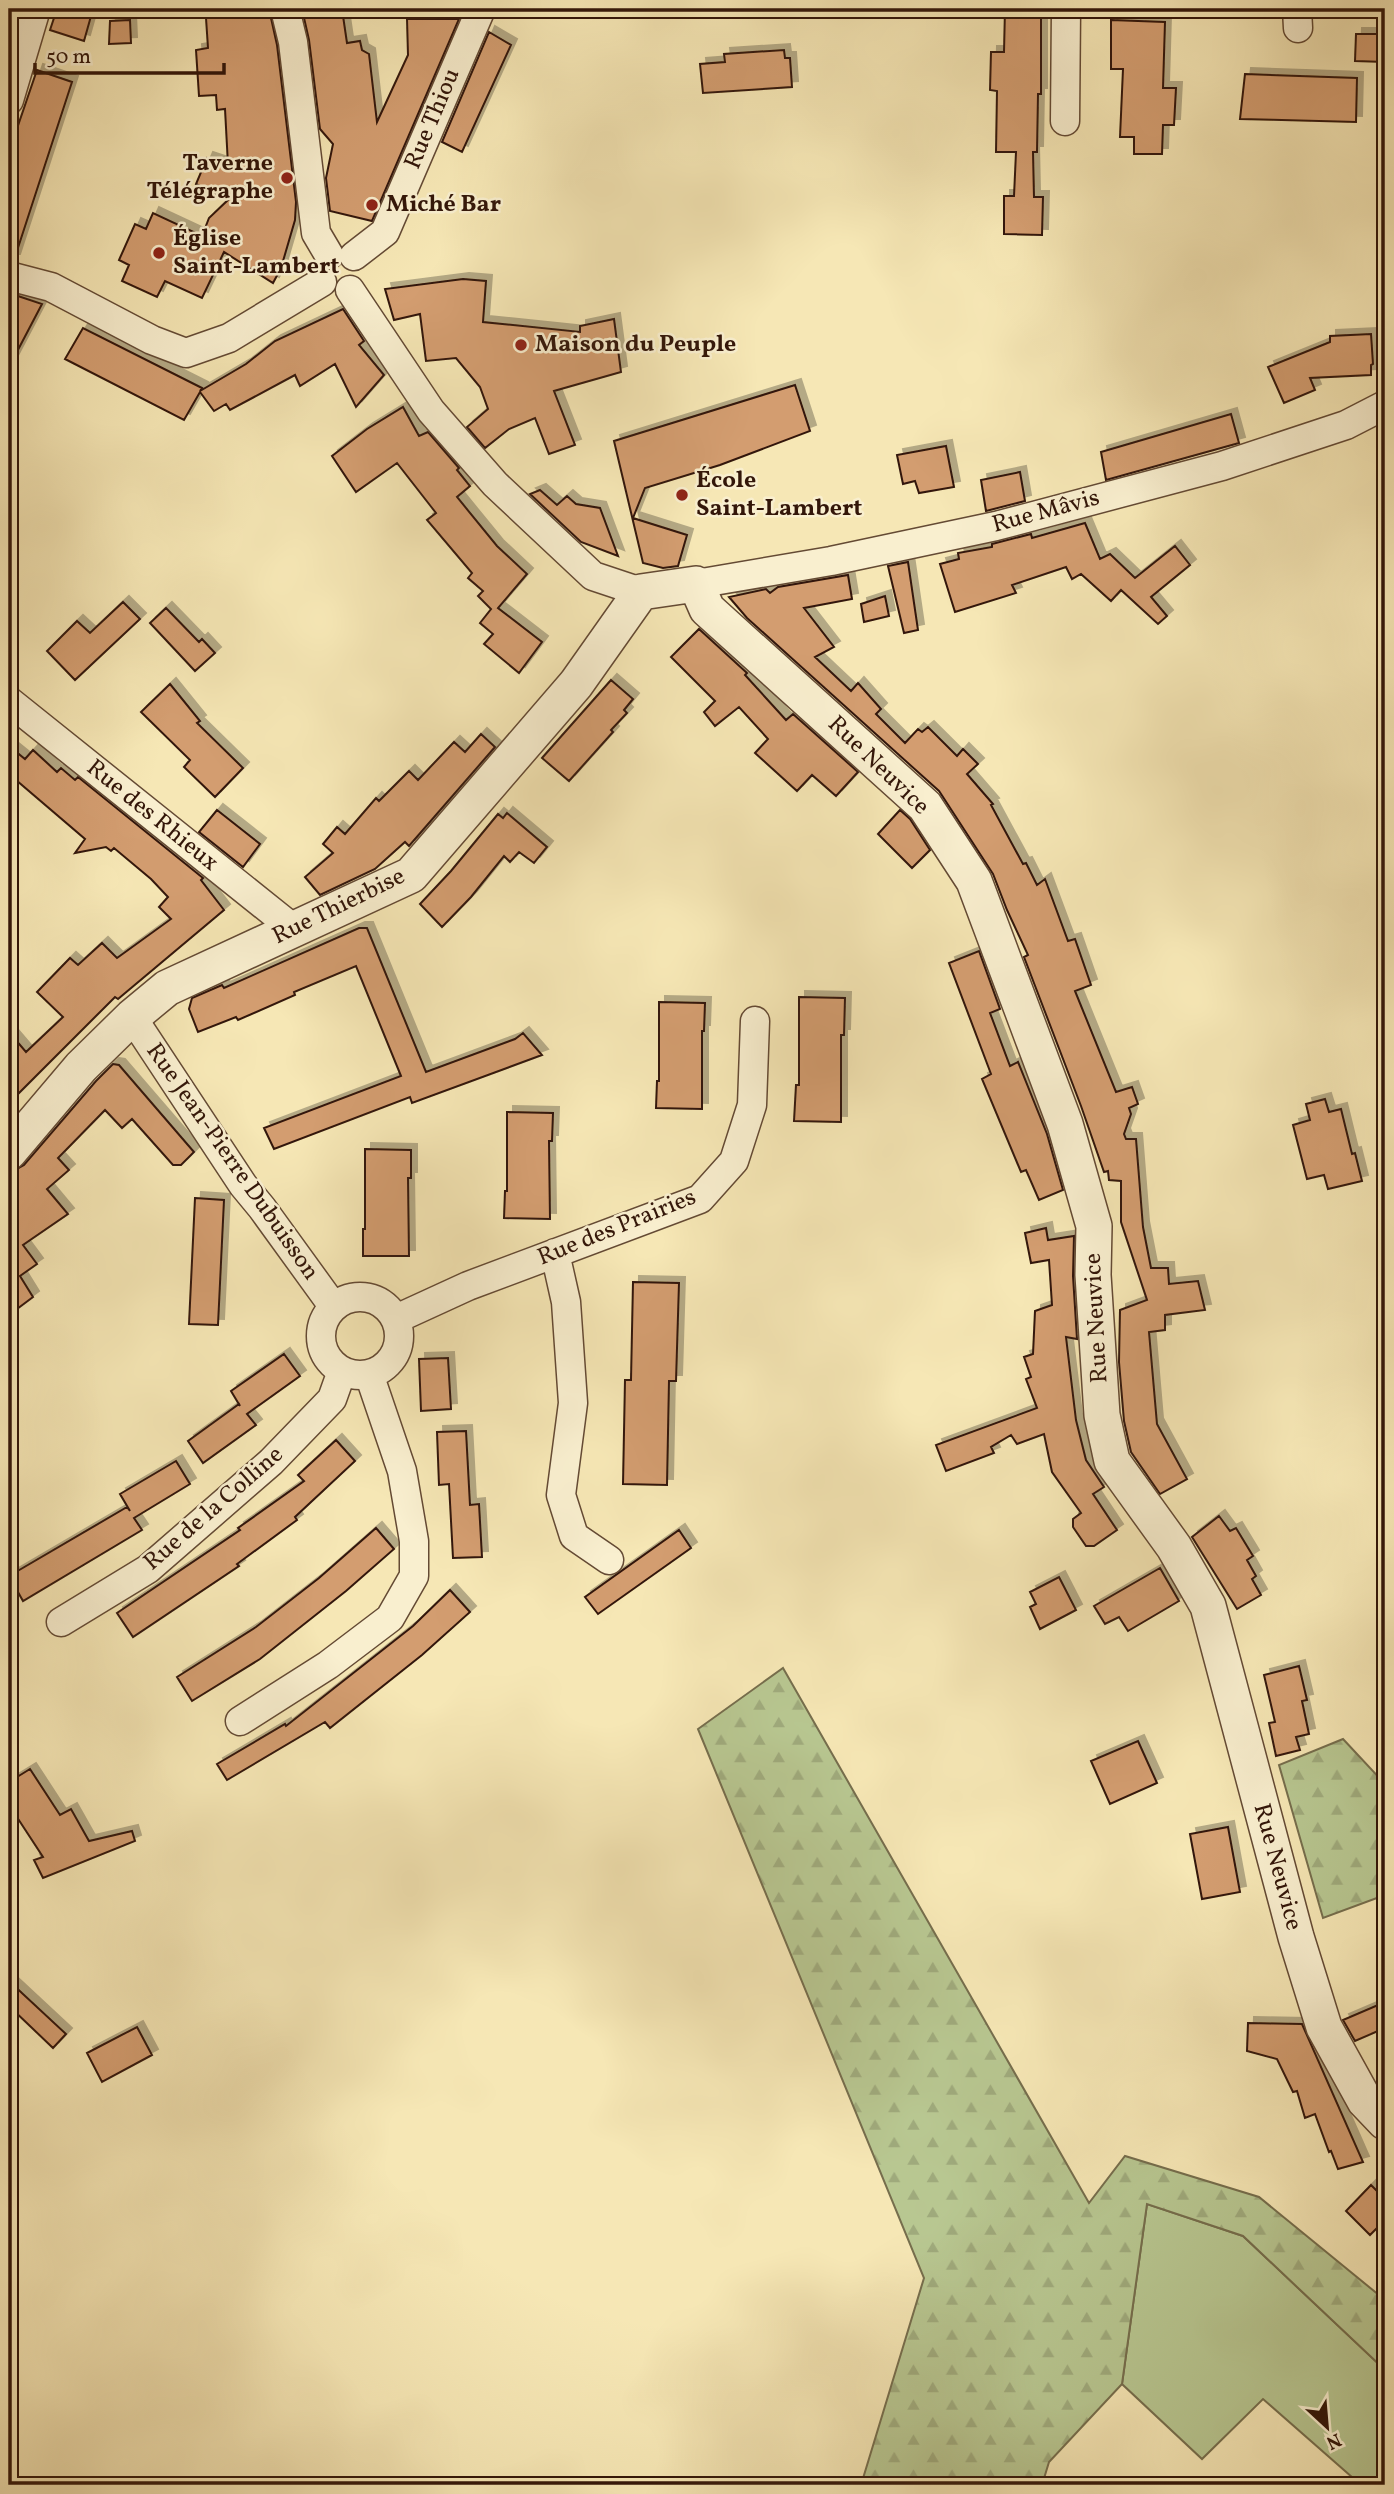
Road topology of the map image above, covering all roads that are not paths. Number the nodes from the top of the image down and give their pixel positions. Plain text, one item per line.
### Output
1 (36, 9) edge
2 (285, 9) edge
3 (481, 9) edge
4 (1066, 9) edge
5 (9, 100) edge
6 (1065, 121) dead end
7 (335, 264) junction
8 (9, 276) edge
9 (1385, 405) edge
10 (696, 584) junction
11 (641, 592) junction
12 (9, 701) edge
13 (295, 930) junction
14 (132, 1017) junction
15 (755, 1021) dead end
16 (12, 1141) edge
17 (555, 1253) junction
18 (333, 1306) junction
19 (396, 1319) junction
20 (355, 1373) junction
21 (609, 1560) dead end
22 (61, 1622) dead end
23 (240, 1721) dead end
24 (1385, 2122) edge

1 - 5 street
2 - 7 street
3 - 7 street, Rue Thiou
4 - 6 street
7 - 8 street, Rue Thiou
7 - 11 street
9 - 10 street, Rue Mâvis
10 - 11 street
10 - 24 street, Rue Neuvice
11 - 13 street, Rue Thierbise
12 - 13 street, Rue des Rhieux
13 - 14 street, Rue Thierbise
14 - 16 street, Rue Thierbise
14 - 18 street, Rue Jean-Pierre Dubuisson
15 - 17 street, Rue des Prairies
17 - 19 street, Rue des Prairies
17 - 21 street
18 - 19 street, Rue Jean-Pierre Dubuisson
18 - 20 street, Rue Jean-Pierre Dubuisson
19 - 20 street
20 - 22 street, Rue de la Colline
20 - 23 street, Rue Jean-Pierre Dubuisson

